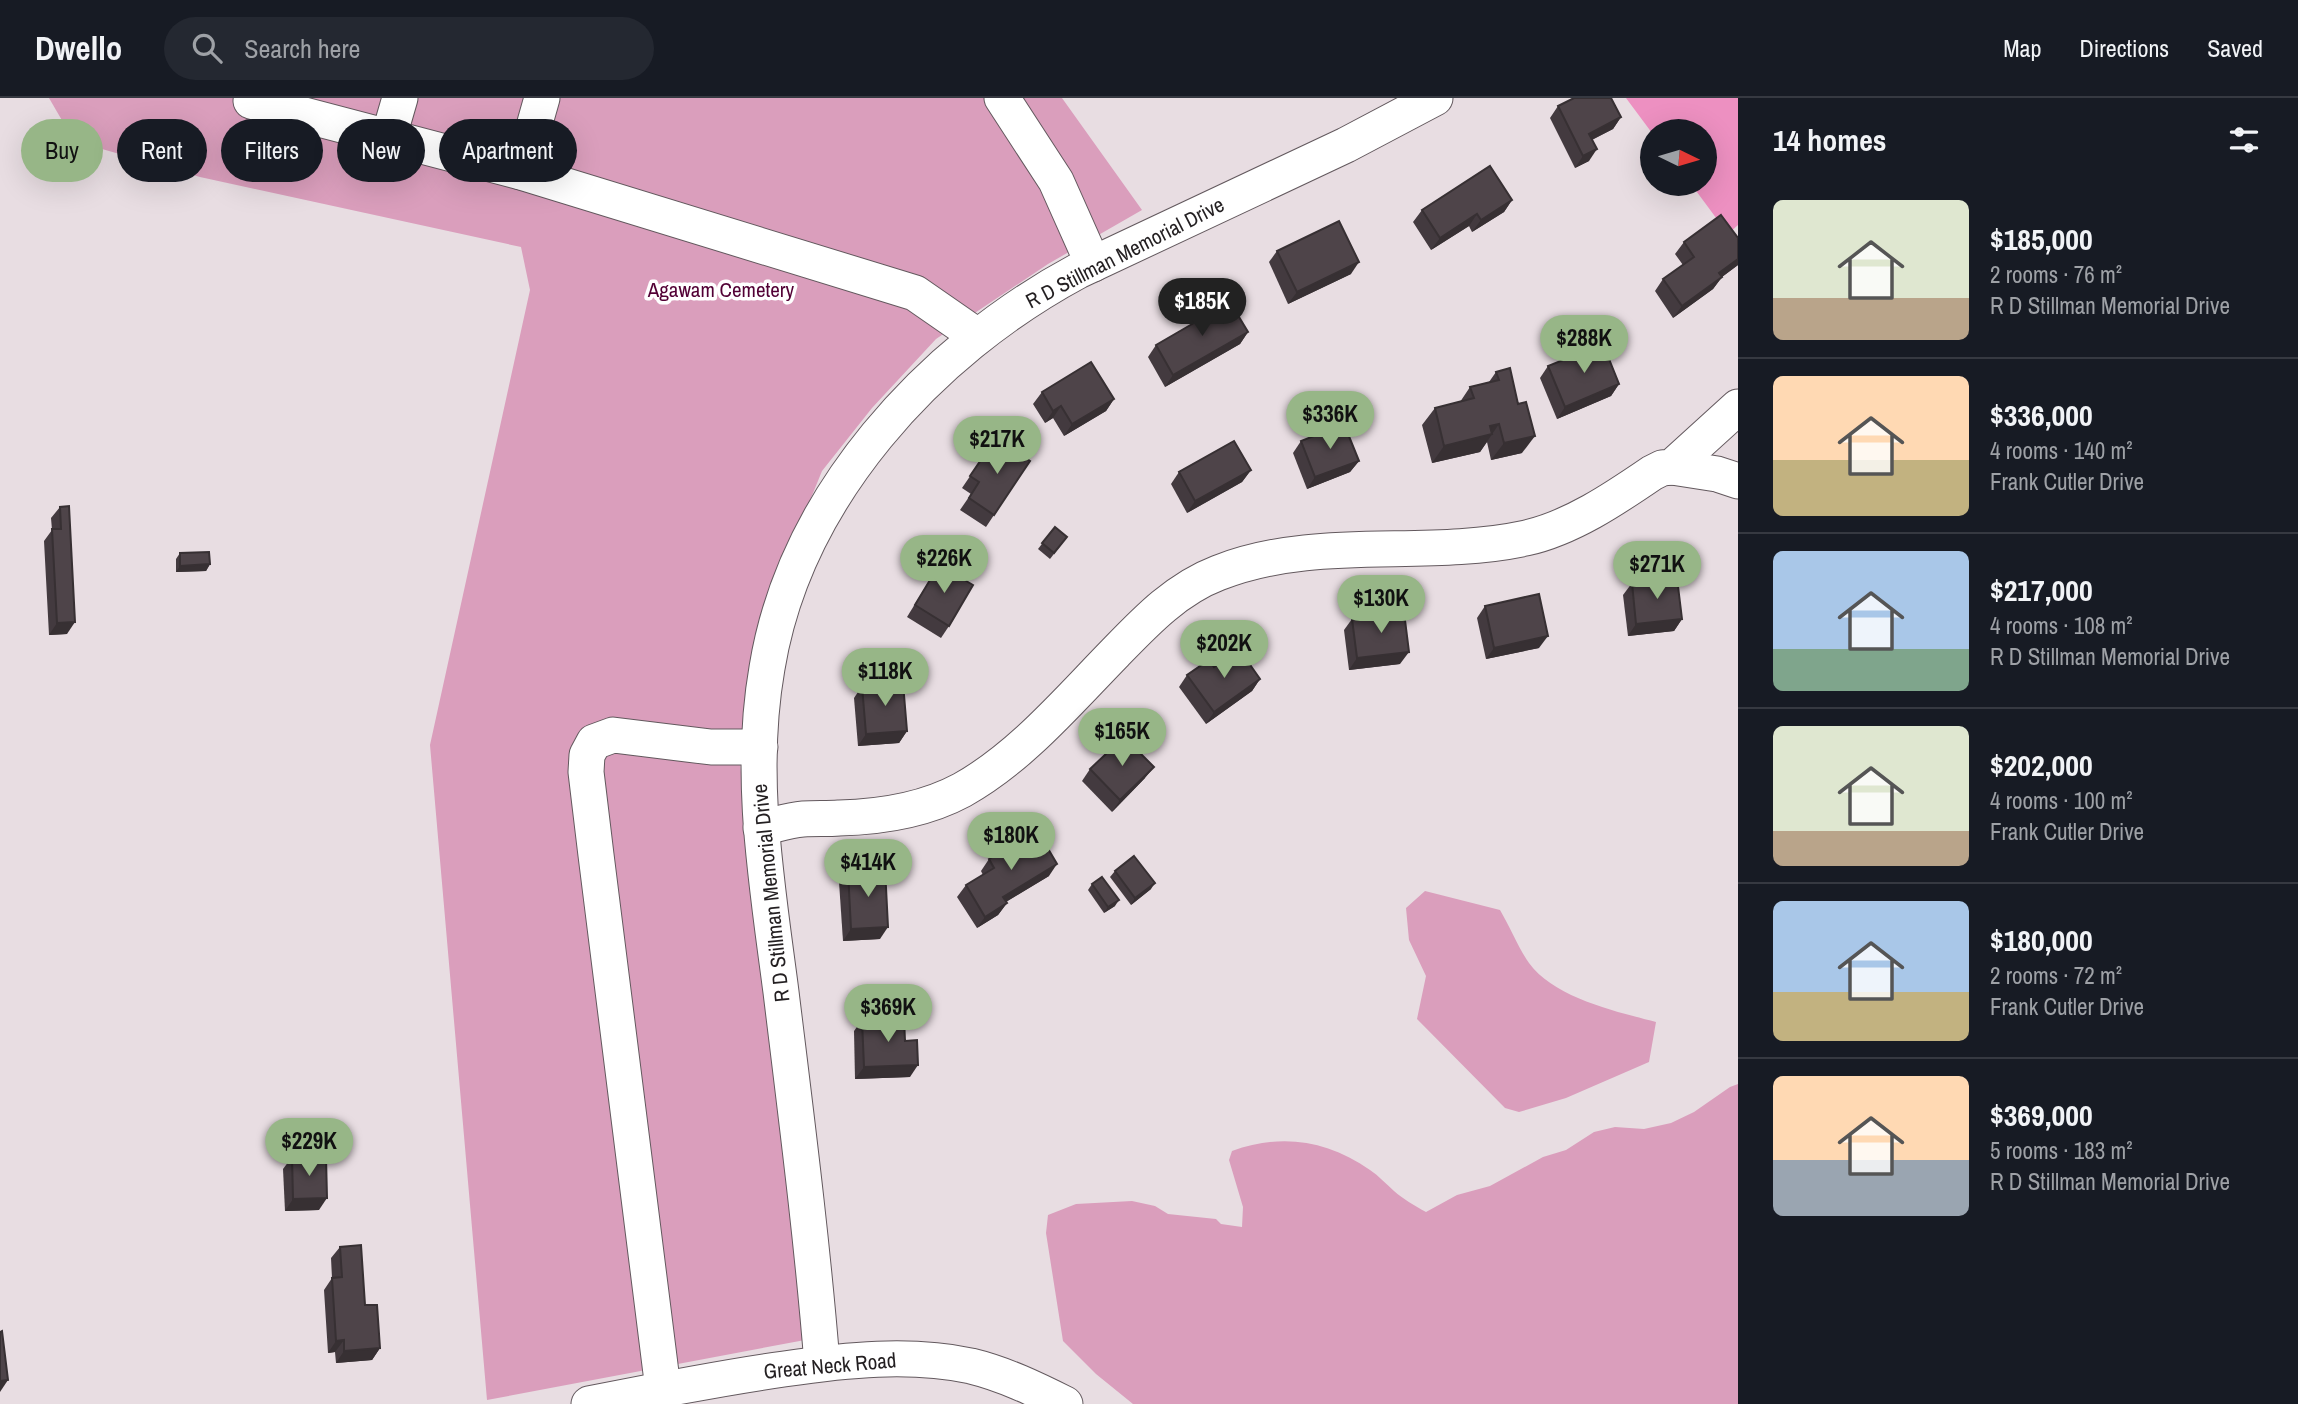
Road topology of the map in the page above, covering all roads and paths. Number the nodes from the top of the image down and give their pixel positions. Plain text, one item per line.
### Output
1 (400, 98) edge
2 (542, 98) edge
3 (1002, 98) edge
4 (1435, 98) edge
5 (248, 99) edge
6 (394, 119) edge
7 (536, 119) edge
8 (337, 122) edge
9 (554, 182) edge
10 (1093, 264) junction
11 (977, 336) junction
12 (1738, 407) edge
13 (1672, 467) junction
14 (1738, 481) edge
15 (760, 747) junction
16 (761, 828) junction
17 (822, 1363) junction
18 (663, 1389) junction
19 (589, 1404) edge
20 (1065, 1404) edge

1 - 6 street
2 - 7 street
3 - 10 street
4 - 10 street, R D Stillman Memorial Drive
5 - 8 street
9 - 11 street
10 - 11 street, R D Stillman Memorial Drive
11 - 15 street, R D Stillman Memorial Drive
12 - 13 street
13 - 14 street
13 - 16 street
15 - 16 street, R D Stillman Memorial Drive
15 - 18 street
16 - 17 street, R D Stillman Memorial Drive
17 - 18 street, Great Neck Road
17 - 20 street, Great Neck Road
18 - 19 street, Great Neck Road

